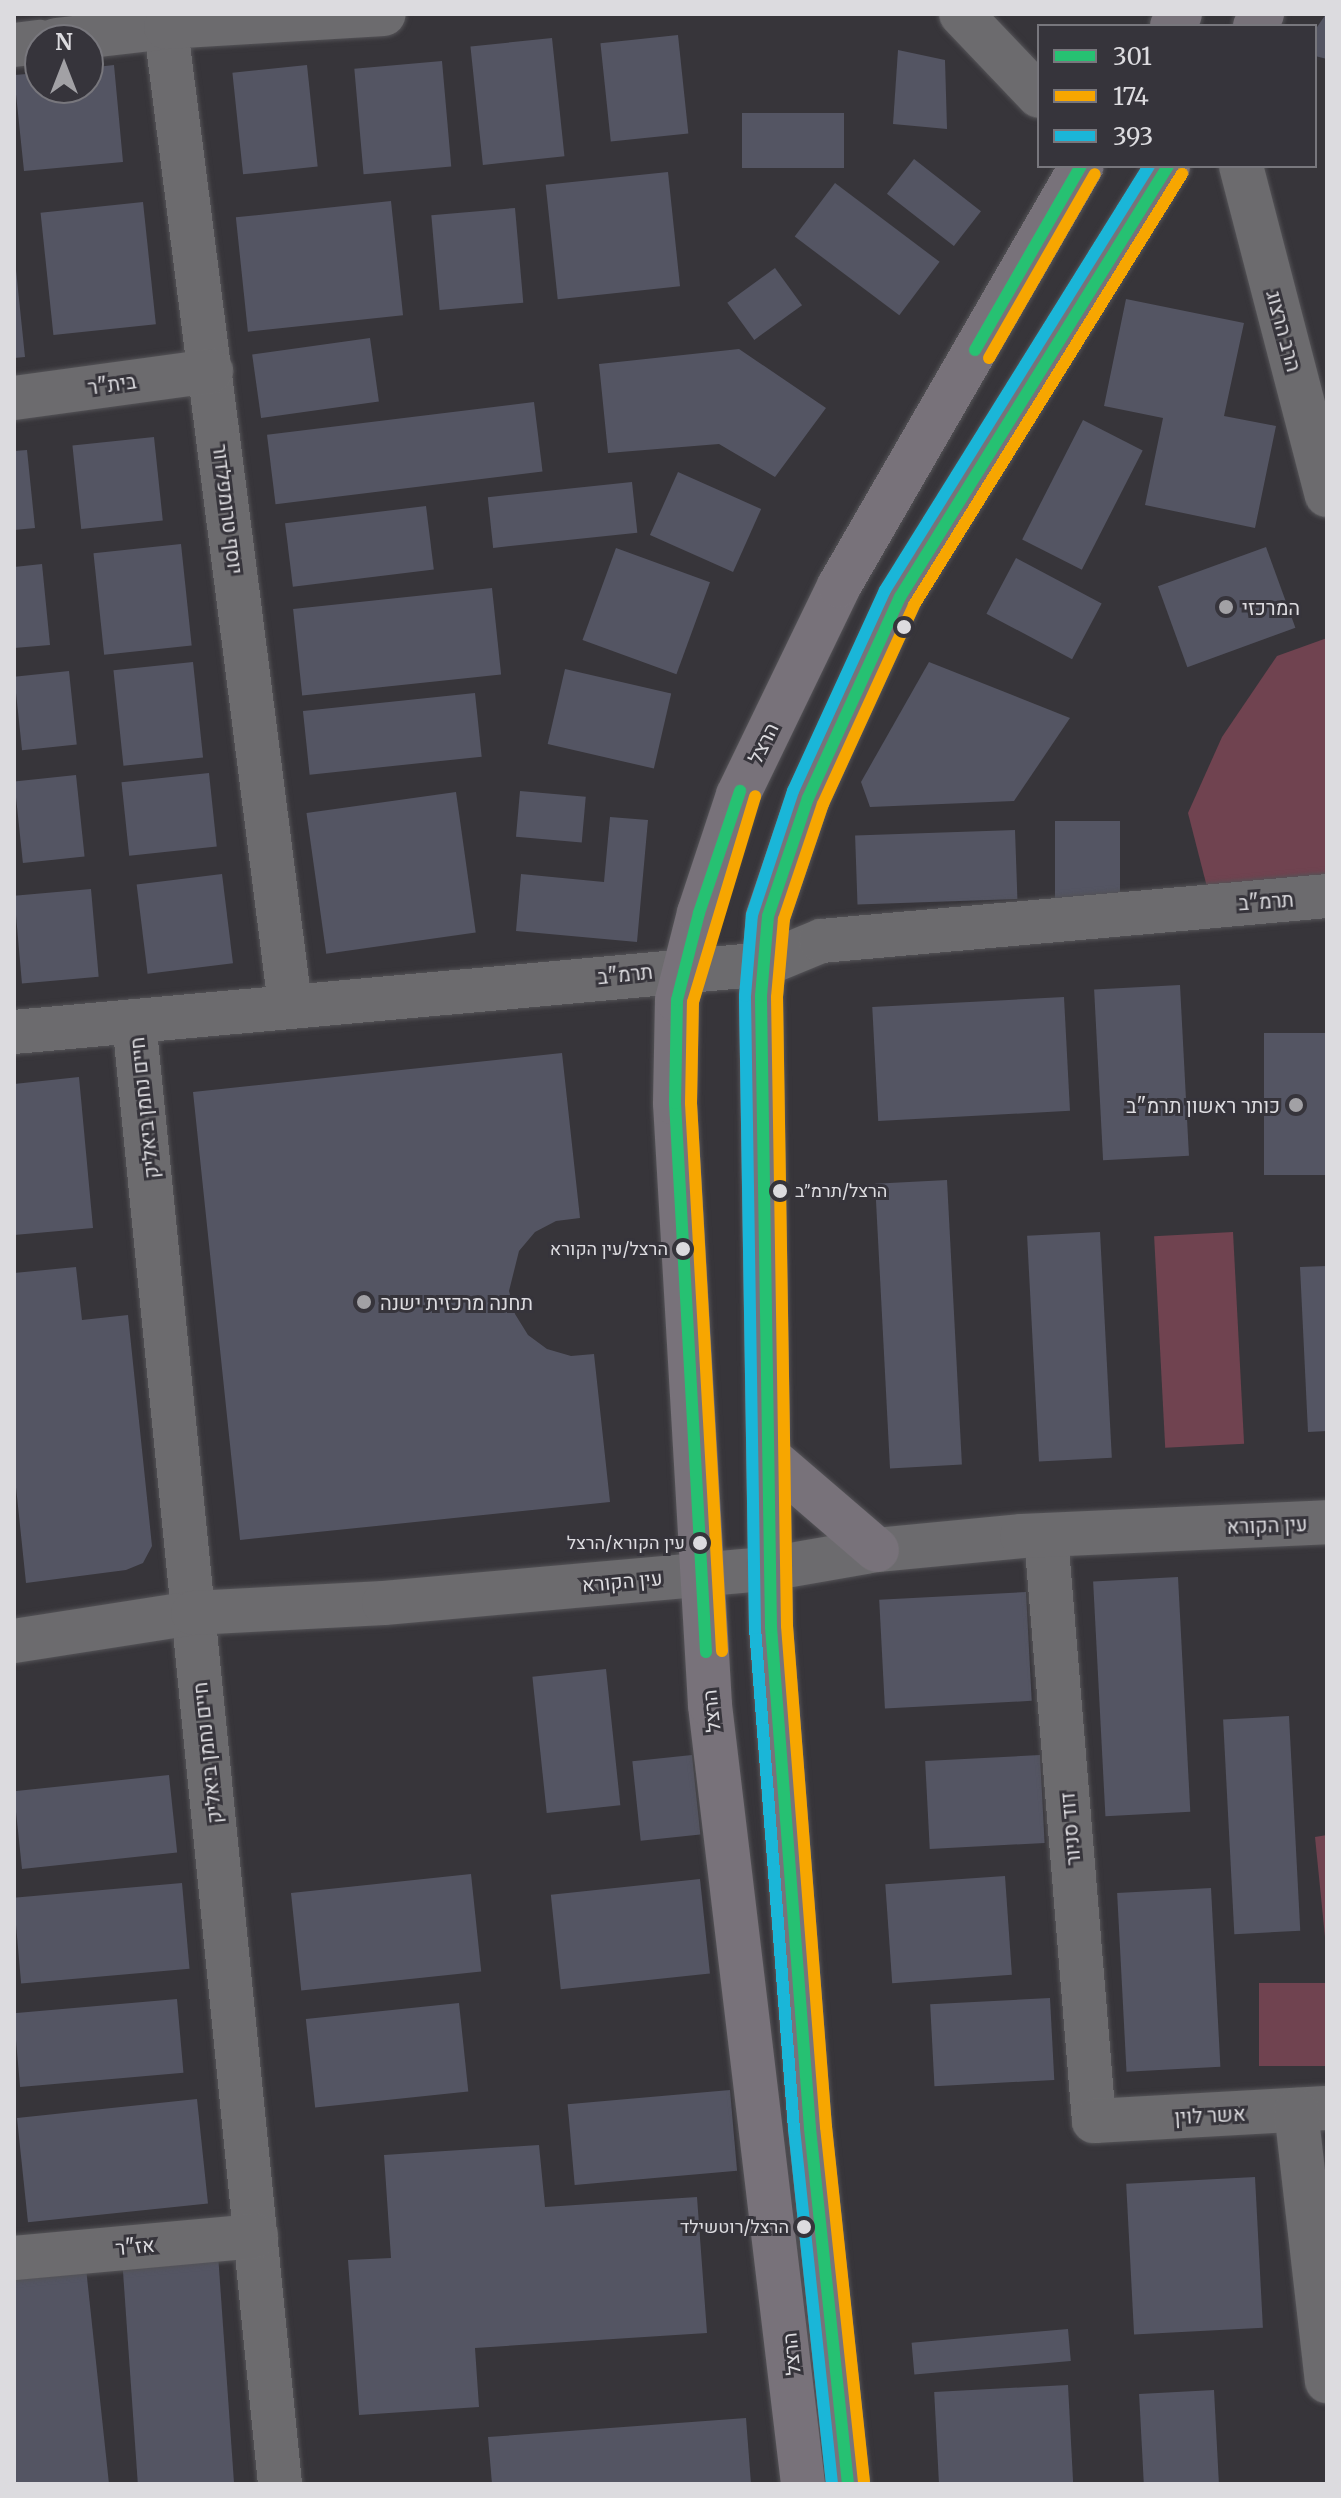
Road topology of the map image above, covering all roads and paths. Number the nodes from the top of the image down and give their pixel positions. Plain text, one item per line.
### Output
1 (384, 14) edge
2 (961, 14) edge
3 (165, 21) edge
4 (104, 32) edge
5 (1037, 94) edge
6 (1080, 168) edge
7 (1167, 168) edge
8 (1242, 168) edge
9 (211, 371) junction
10 (14, 398) edge
11 (1327, 495) edge
12 (1327, 896) edge
13 (765, 964) junction
14 (684, 968) junction
15 (290, 1005) junction
16 (134, 1021) junction
17 (14, 1032) edge
18 (770, 1458) junction
19 (1327, 1522) edge
20 (1046, 1536) junction
21 (877, 1550) junction
22 (768, 1569) junction
23 (700, 1574) junction
24 (193, 1613) junction
25 (14, 1641) edge
26 (1311, 2109) edge
27 (1094, 2121) joint
28 (256, 2236) junction
29 (14, 2258) edge
30 (1327, 2381) edge
31 (280, 2484) edge
32 (803, 2484) edge
33 (848, 2484) edge

1 - 3 street
2 - 5 street
3 - 4 street
3 - 9 street, יוסף טרומפלדור
6 - 14 main road, הרצל
7 - 13 main road
8 - 11 street, הרב הרצוג
9 - 10 street, בית"ר
9 - 15 street, יוסף טרומפלדור
12 - 13 street, תרמ"ב
13 - 14 street, תרמ"ב
13 - 18 main road
14 - 15 street, תרמ"ב
14 - 23 main road, הרצל
15 - 16 street, תרמ"ב
16 - 17 street, תרמ"ב
16 - 24 street, חיים נחמן ביאליק
18 - 21 main road
18 - 22 main road
19 - 20 street, עין הקורא
20 - 21 street, עין הקורא
20 - 27 street, דוד סניור
21 - 22 street, עין הקורא
22 - 23 street, עין הקורא
22 - 33 main road
23 - 24 street, עין הקורא
23 - 32 main road, הרצל
24 - 25 street, עין הקורא
24 - 28 street, חיים נחמן ביאליק
26 - 27 street, אשר לוין
26 - 30 street
28 - 29 street, אז"ר
28 - 31 street, חיים נחמן ביאליק

